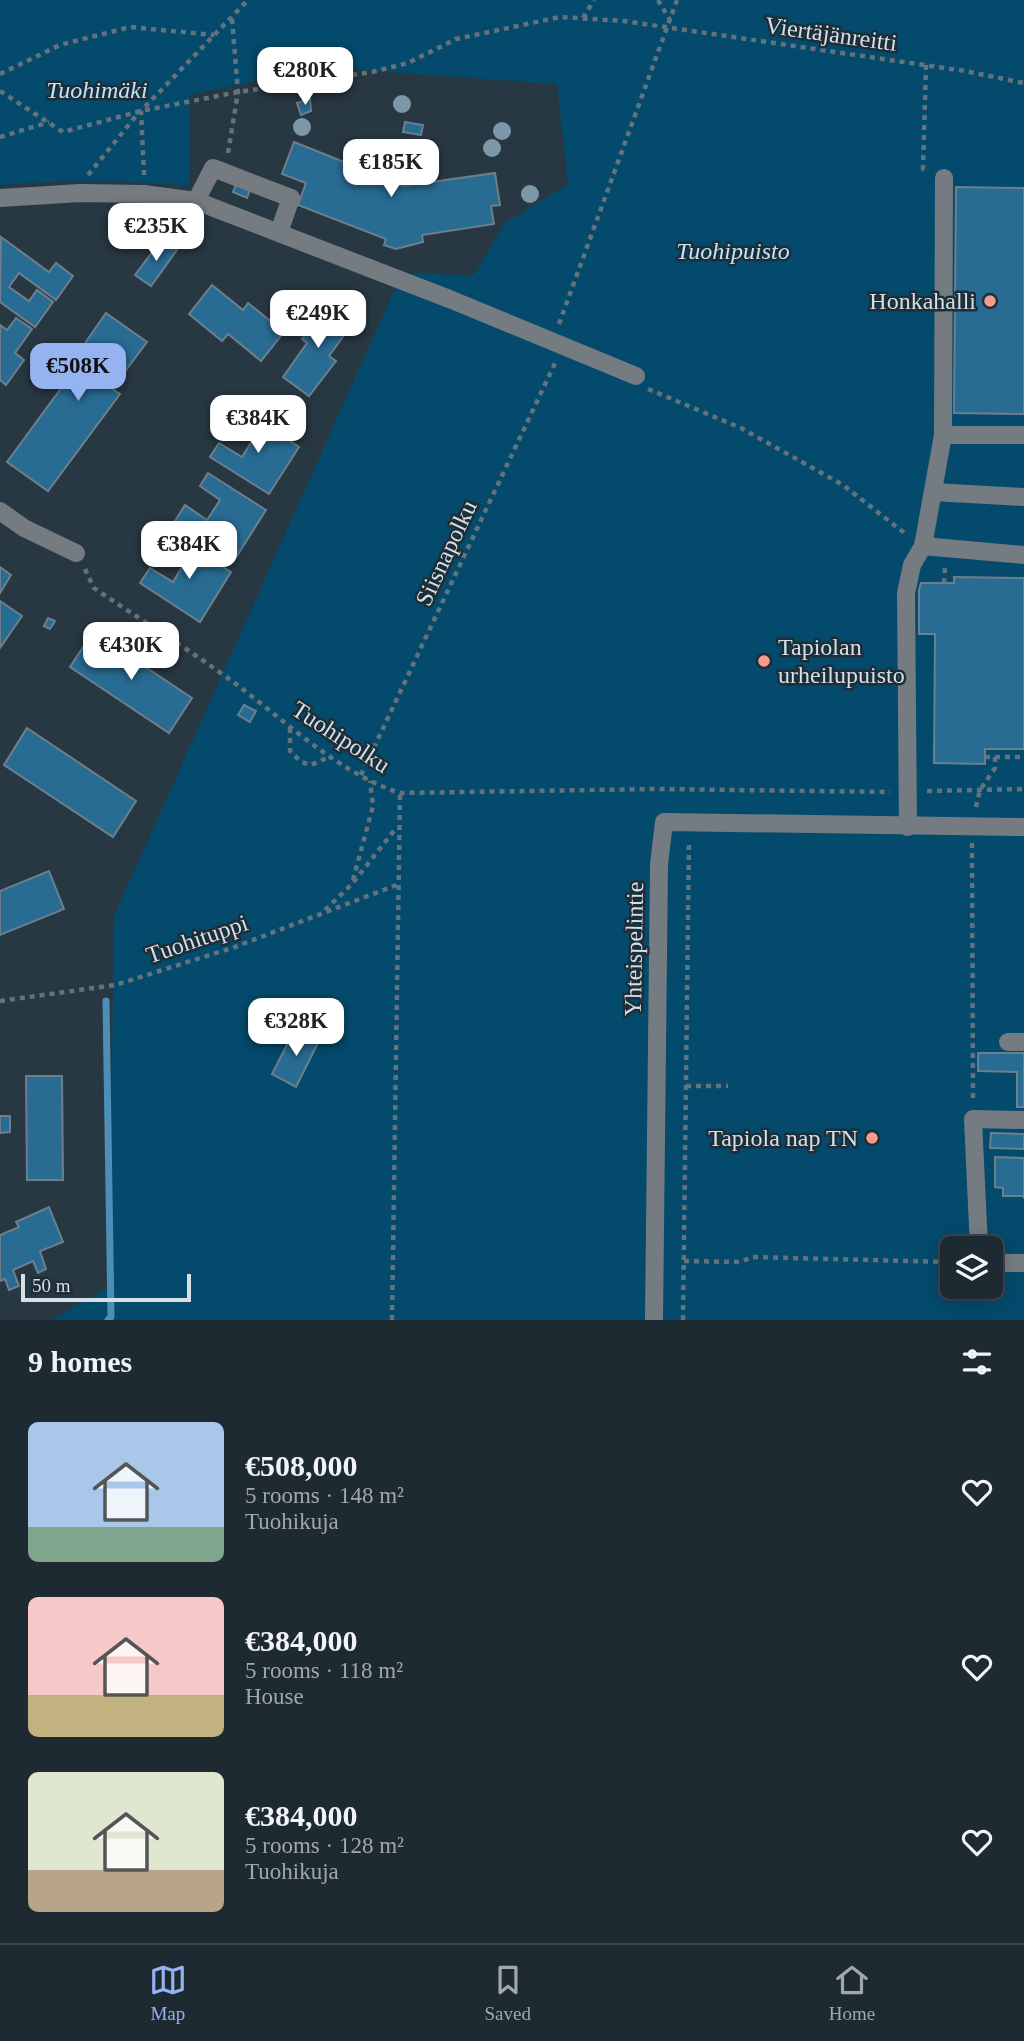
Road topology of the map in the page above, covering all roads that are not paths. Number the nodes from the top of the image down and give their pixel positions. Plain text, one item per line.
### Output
1 (944, 178) road end
2 (0, 198) edge
3 (197, 201) junction
4 (279, 232) junction
5 (636, 376) road end
6 (943, 435) junction
7 (1024, 435) edge
8 (933, 492) junction
9 (1024, 497) edge
10 (0, 511) edge
11 (923, 546) junction
12 (76, 553) road end
13 (1024, 555) edge
14 (908, 827) junction
15 (1024, 827) edge
16 (1024, 1119) edge
17 (978, 1236) edge
18 (1003, 1262) edge
19 (1024, 1263) edge
20 (654, 1320) edge

1 - 6 street
2 - 3 street
3 - 4 street
3 - 4 street
4 - 5 street
6 - 7 street
6 - 8 street
8 - 9 street
8 - 11 street
10 - 12 street
11 - 13 street
11 - 14 street
14 - 15 street, Yhteispelintie
14 - 20 street, Yhteispelintie
16 - 17 street
18 - 19 street

